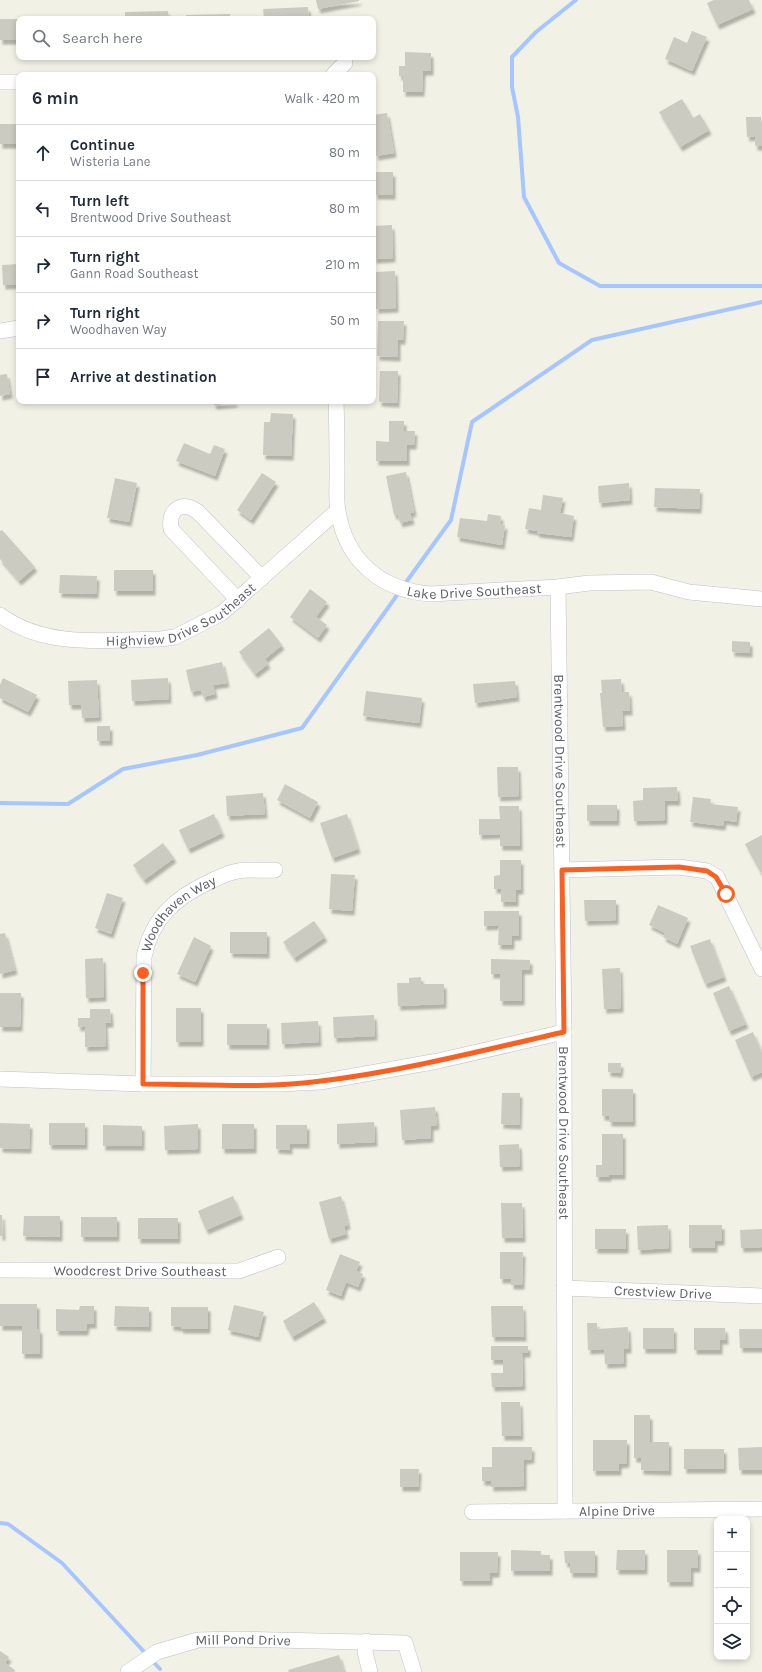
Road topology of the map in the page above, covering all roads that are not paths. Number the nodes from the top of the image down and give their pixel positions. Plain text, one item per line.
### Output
1 (345, 63) dead end
2 (336, 72) edge
3 (0, 82) edge
4 (16, 82) edge
5 (16, 328) edge
6 (0, 331) edge
7 (336, 404) edge
8 (338, 511) junction
9 (262, 578) junction
10 (558, 587) junction
11 (762, 599) edge
12 (238, 600) junction
13 (0, 615) edge
14 (275, 870) dead end
15 (562, 870) junction
16 (762, 969) edge
17 (564, 1032) junction
18 (0, 1079) edge
19 (143, 1084) junction
20 (278, 1257) dead end
21 (0, 1270) edge
22 (564, 1288) junction
23 (762, 1296) edge
24 (762, 1509) edge
25 (565, 1511) junction
26 (472, 1512) dead end
27 (366, 1641) junction
28 (128, 1672) edge
29 (370, 1672) edge
30 (414, 1672) edge

1 - 2 street
3 - 4 street
5 - 6 street
7 - 8 street, Lake Drive Southeast
8 - 9 street, Highview Drive Southeast
8 - 10 street, Lake Drive Southeast
9 - 12 street, Highview Drive Southeast
9 - 12 street
10 - 11 street, Lake Drive Southeast
10 - 15 street, Brentwood Drive Southeast
12 - 13 street, Highview Drive Southeast
14 - 19 street, Woodhaven Way
15 - 16 street
15 - 17 street, Brentwood Drive Southeast
17 - 19 street
17 - 22 street, Brentwood Drive Southeast
18 - 19 street
20 - 21 street, Woodcrest Drive Southeast
22 - 23 street, Crestview Drive
22 - 25 street, Brentwood Drive Southeast
24 - 25 street, Alpine Drive
25 - 26 street, Alpine Drive
27 - 28 street, Mill Pond Drive
27 - 29 street
27 - 30 street, Mill Pond Drive

